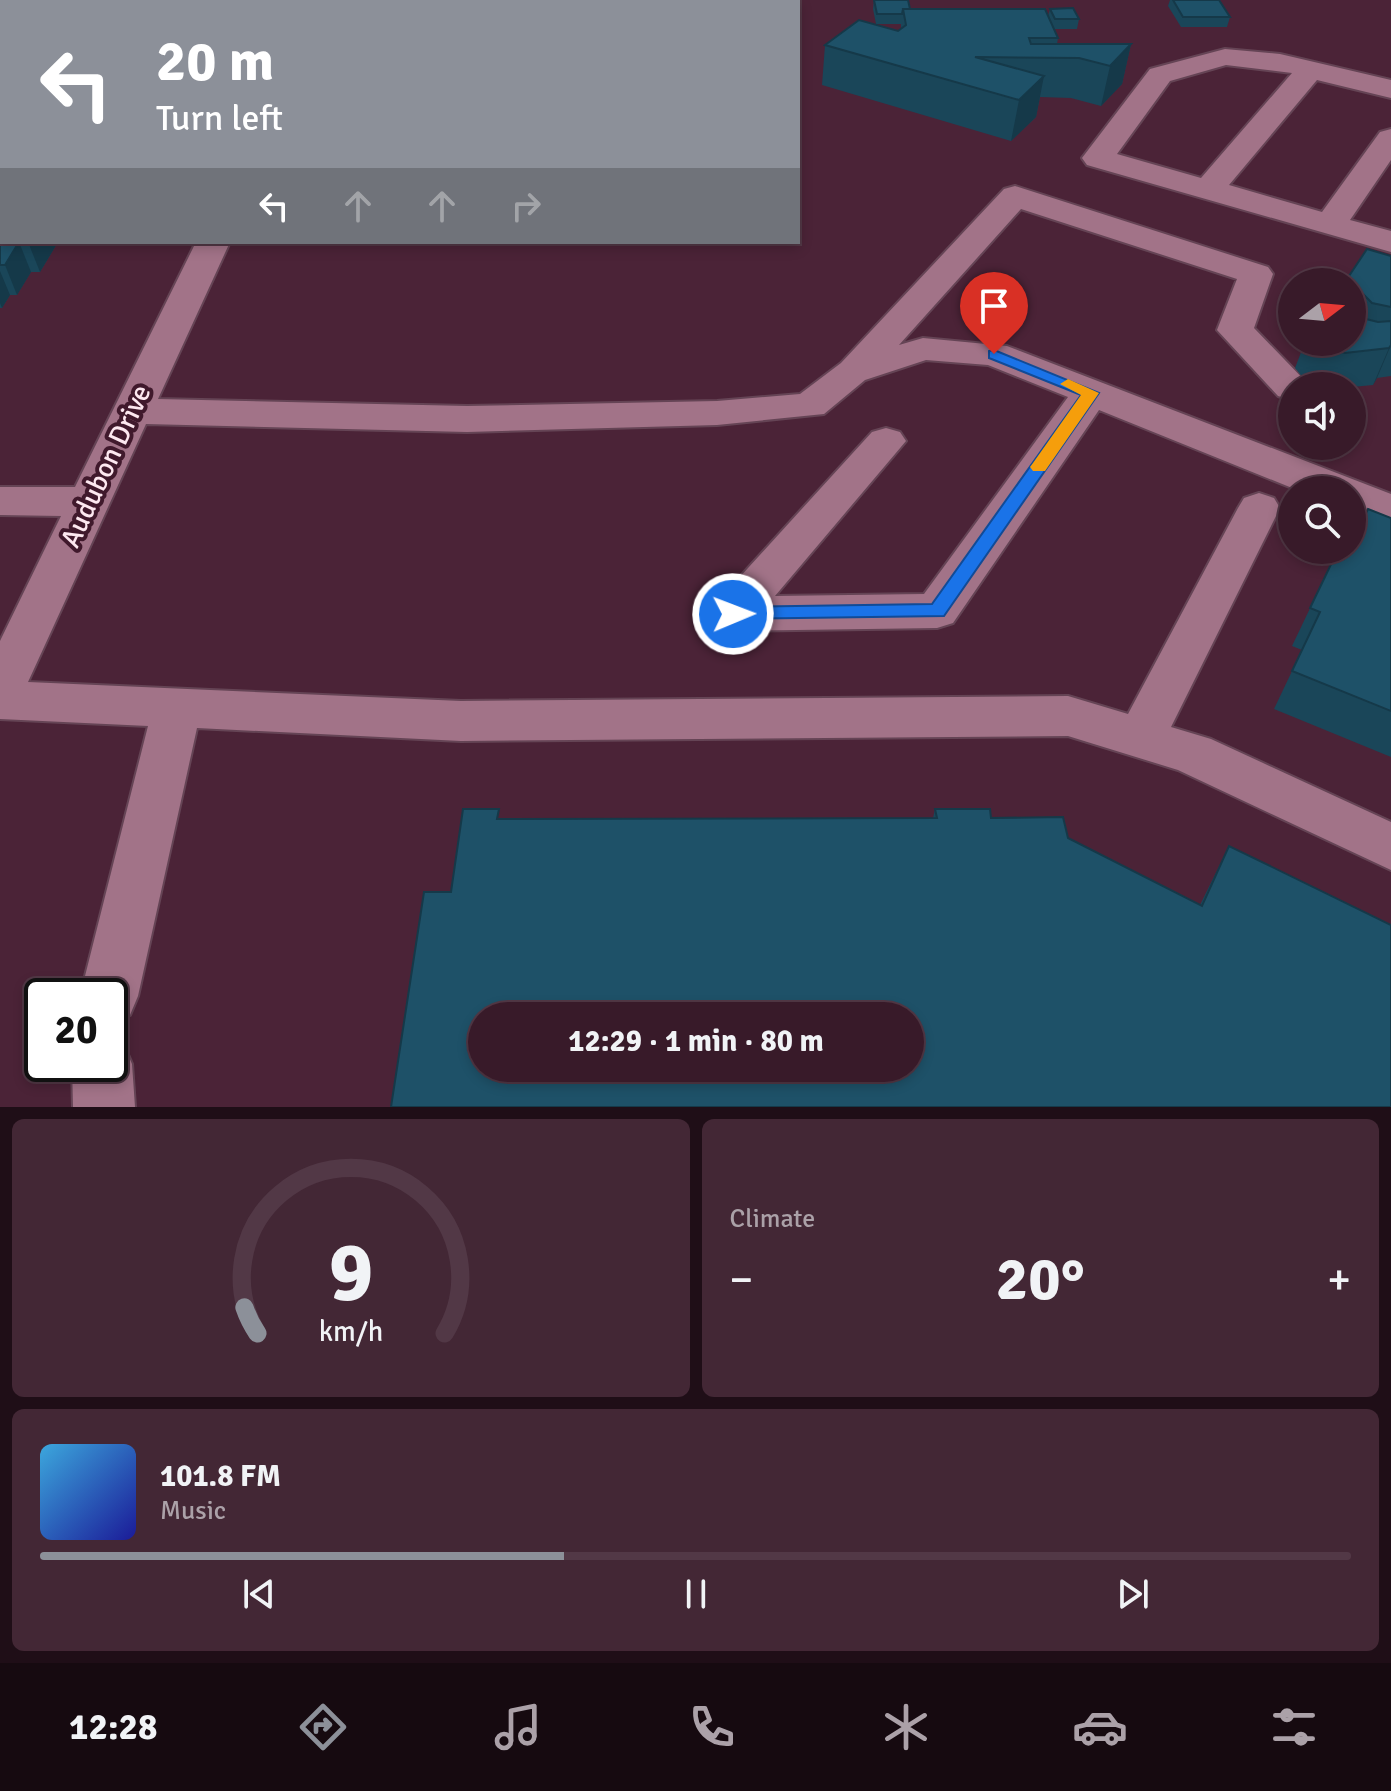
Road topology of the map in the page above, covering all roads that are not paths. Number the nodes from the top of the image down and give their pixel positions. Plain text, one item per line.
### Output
1 (1311, 69) junction
2 (1391, 89) edge
3 (1391, 138) edge
4 (1208, 190) junction
5 (1330, 225) junction
6 (1391, 242) edge
7 (212, 244) edge
8 (852, 372) junction
9 (1278, 374) edge
10 (1091, 393) junction
11 (131, 411) junction
12 (886, 441) dead end
13 (1317, 471) edge
14 (0, 501) edge
15 (1366, 501) edge
16 (88, 502) junction
17 (1259, 508) dead end
18 (1391, 510) edge
19 (0, 690) edge
20 (0, 700) edge
21 (177, 708) junction
22 (1140, 738) junction
23 (1391, 847) edge
24 (113, 978) edge
25 (103, 1082) edge
26 (104, 1107) edge

1 - 2 street
1 - 4 street
1 - 4 street
3 - 5 street
4 - 5 street
5 - 6 street
7 - 11 street, Audubon Drive
8 - 9 street
8 - 10 street
8 - 11 street
10 - 12 street
10 - 13 street
11 - 16 street, Audubon Drive
14 - 16 street
15 - 18 street
16 - 19 street, Audubon Drive
17 - 22 street
20 - 21 street
21 - 22 street
21 - 24 street
22 - 23 street
25 - 26 street

